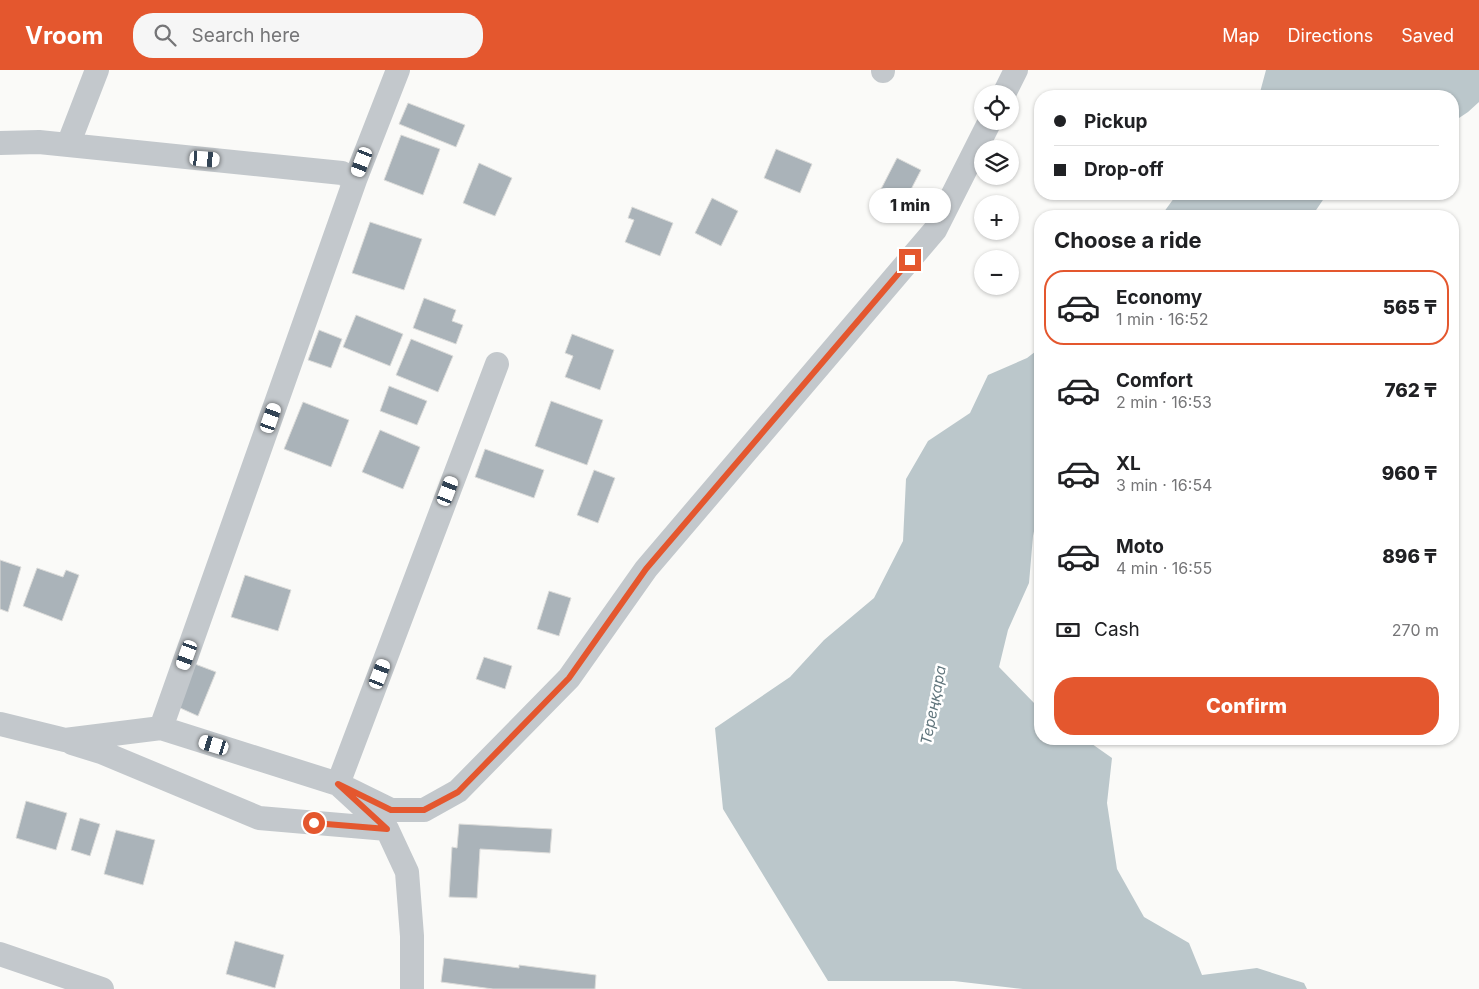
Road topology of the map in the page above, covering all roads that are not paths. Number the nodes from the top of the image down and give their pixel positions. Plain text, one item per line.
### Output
1 (97, 70) edge
2 (398, 70) edge
3 (1016, 70) edge
4 (1008, 85) edge
5 (985, 130) edge
6 (0, 143) edge
7 (68, 145) junction
8 (355, 180) junction
9 (497, 364) dead end
10 (0, 724) edge
11 (161, 728) junction
12 (65, 740) junction
13 (338, 784) junction
14 (387, 829) junction
15 (0, 954) edge
16 (102, 989) edge
17 (412, 989) edge

1 - 7 street
2 - 8 street
3 - 4 street
5 - 13 street
6 - 7 street
7 - 8 street
8 - 11 street
9 - 13 street
10 - 12 street
11 - 12 street
11 - 13 street
12 - 14 street
13 - 14 street
14 - 17 street
15 - 16 street

